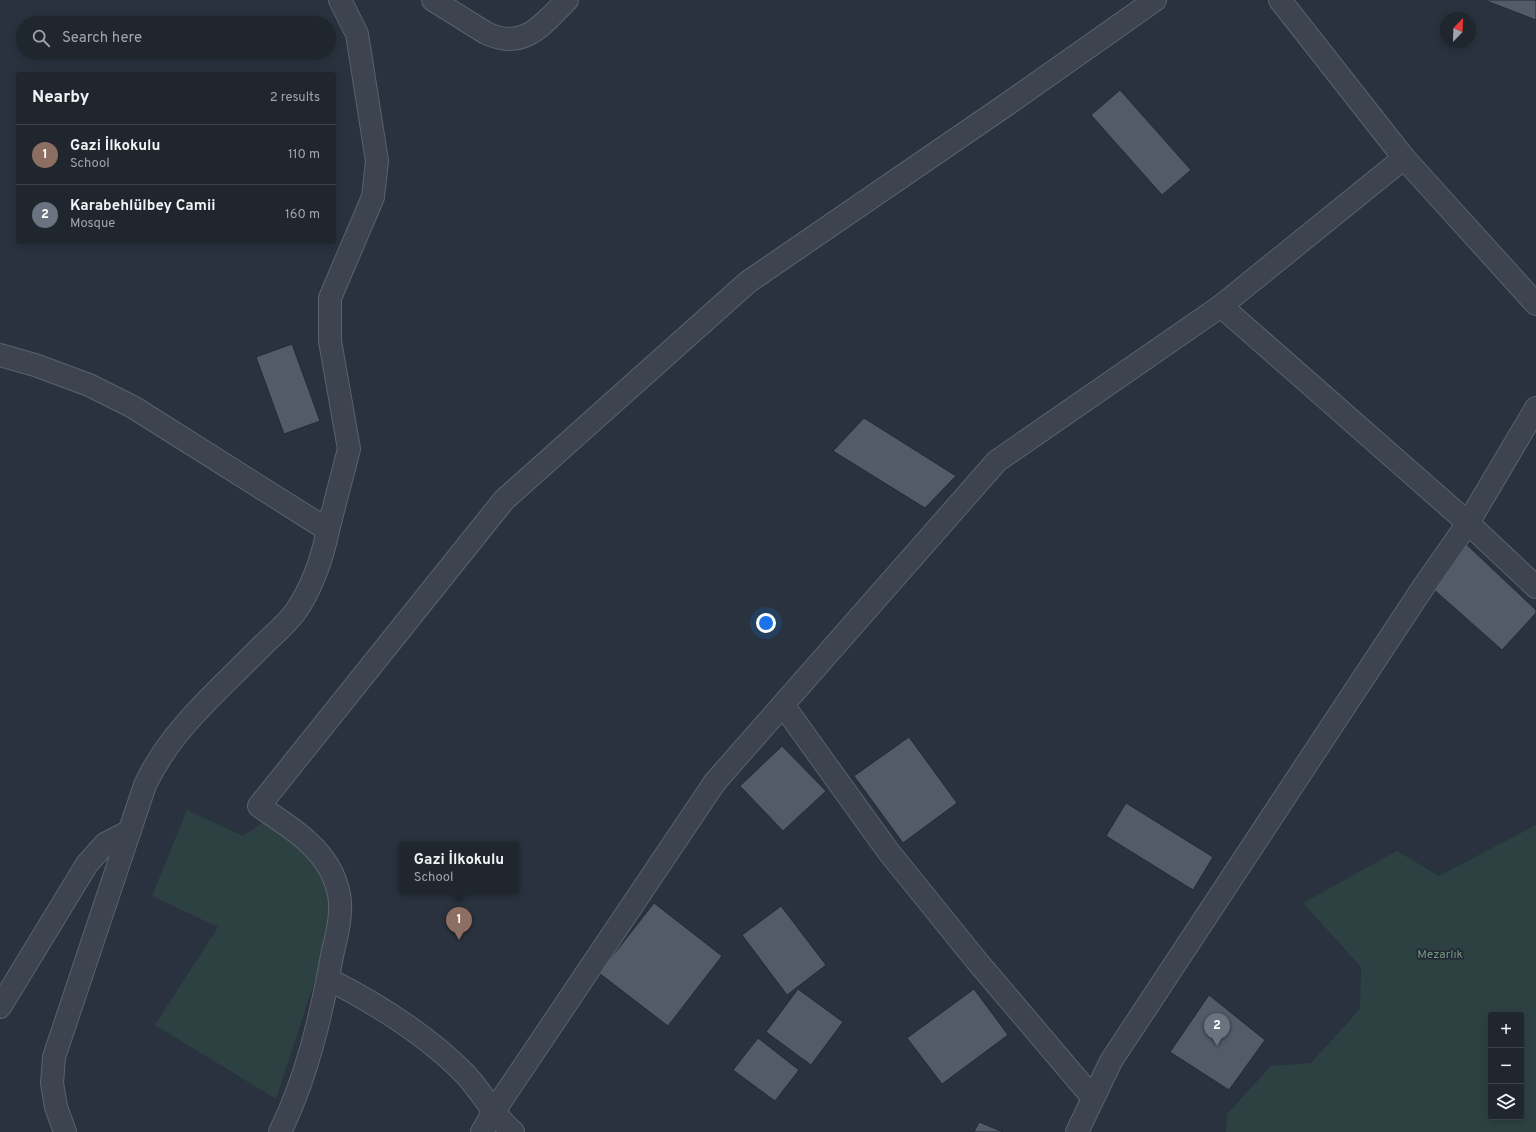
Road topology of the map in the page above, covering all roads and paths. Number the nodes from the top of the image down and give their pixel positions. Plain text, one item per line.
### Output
1 (340, 0) edge
2 (433, 0) edge
3 (567, 0) edge
4 (1155, 0) edge
5 (1280, 0) edge
6 (1404, 158) junction
7 (1536, 304) edge
8 (1221, 306) junction
9 (0, 355) edge
10 (1536, 408) edge
11 (1468, 523) junction
12 (328, 530) junction
13 (1536, 587) edge
14 (783, 705) junction
15 (130, 831) junction
16 (328, 979) junction
17 (0, 1007) edge
18 (1093, 1098) junction
19 (494, 1111) junction
20 (65, 1132) edge
21 (280, 1132) edge
22 (482, 1132) edge
23 (513, 1132) edge
24 (1077, 1132) edge

1 - 12 street
2 - 3 street
4 - 16 street
5 - 6 street
6 - 7 street
6 - 8 street
8 - 11 street
8 - 14 street
9 - 12 street
10 - 11 street
11 - 13 street
11 - 18 street
12 - 15 street
14 - 18 street
14 - 19 street
15 - 17 street
15 - 20 street
16 - 19 street
16 - 21 street
18 - 24 street
19 - 22 street
19 - 23 street

